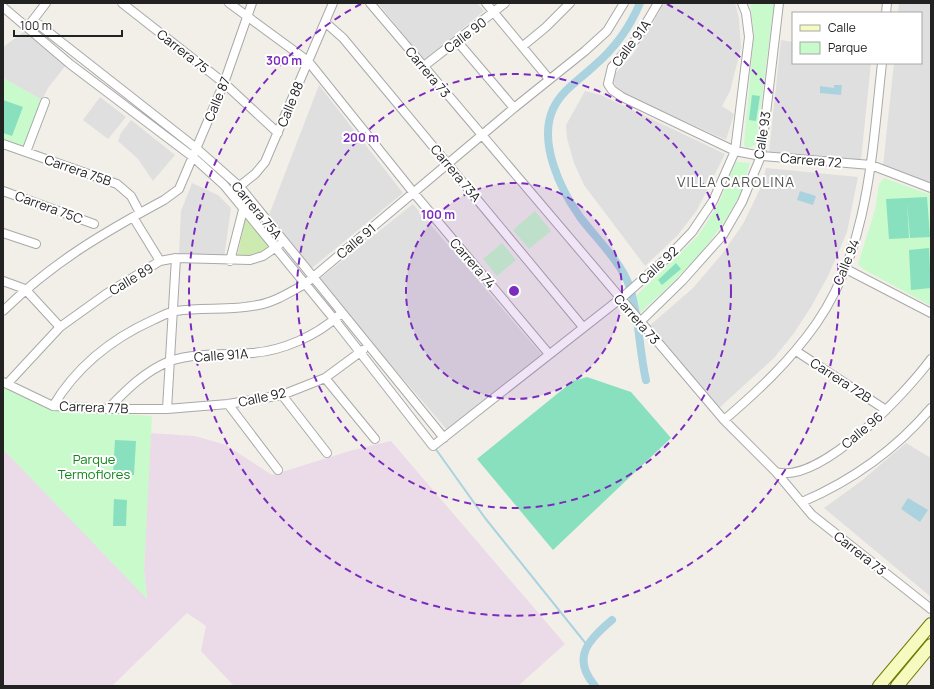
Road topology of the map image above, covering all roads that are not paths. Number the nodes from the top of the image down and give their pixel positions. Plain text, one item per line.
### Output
1 (46, 3) edge
2 (122, 3) edge
3 (230, 3) edge
4 (252, 3) edge
5 (333, 3) edge
6 (370, 3) edge
7 (486, 3) edge
8 (505, 3) edge
9 (570, 3) edge
10 (624, 3) edge
11 (658, 3) edge
12 (742, 3) edge
13 (779, 3) edge
14 (3, 7) edge
15 (494, 13) junction
16 (247, 15) junction
17 (33, 20) junction
18 (326, 23) junction
19 (27, 27) junction
20 (458, 41) junction
21 (523, 46) junction
22 (308, 61) junction
23 (882, 64) edge
24 (424, 66) junction
25 (549, 79) junction
26 (224, 83) junction
27 (608, 84) joint
28 (45, 102) dead end
29 (514, 108) junction
30 (278, 133) junction
31 (482, 136) junction
32 (3, 144) edge
33 (196, 148) junction
34 (735, 151) junction
35 (26, 152) junction
36 (760, 156) junction
37 (192, 157) junction
38 (448, 164) junction
39 (871, 165) junction
40 (240, 186) junction
41 (931, 188) edge
42 (3, 191) edge
43 (414, 192) junction
44 (231, 193) junction
45 (250, 200) junction
46 (243, 208) junction
47 (136, 215) junction
48 (94, 224) dead end
49 (3, 233) edge
50 (283, 241) junction
51 (36, 244) dead end
52 (275, 248) junction
53 (176, 258) junction
54 (160, 261) junction
55 (230, 261) junction
56 (846, 269) junction
57 (312, 277) junction
58 (3, 281) edge
59 (305, 284) junction
60 (26, 289) junction
61 (623, 297) junction
62 (3, 311) edge
63 (174, 311) junction
64 (342, 312) junction
65 (931, 313) edge
66 (637, 318) junction
67 (334, 319) junction
68 (60, 327) junction
69 (583, 327) junction
70 (369, 346) junction
71 (796, 350) junction
72 (359, 352) junction
73 (549, 354) junction
74 (931, 359) edge
75 (170, 362) junction
76 (325, 378) junction
77 (5, 383) edge
78 (282, 395) junction
79 (228, 404) junction
80 (53, 406) junction
81 (931, 408) edge
82 (108, 409) junction
83 (167, 409) junction
84 (886, 410) junction
85 (724, 420) junction
86 (444, 438) junction
87 (375, 439) dead end
88 (433, 446) joint
89 (327, 453) dead end
90 (278, 470) dead end
91 (776, 472) junction
92 (802, 502) junction
93 (931, 609) edge
94 (931, 624) edge
95 (931, 645) edge
96 (879, 686) edge
97 (897, 686) edge

1 - 17 street
2 - 26 street, Carrera 75
3 - 16 street, Carrera 74
4 - 16 street, Calle 87
5 - 18 street, Calle 88
6 - 24 street, Carrera 73
7 - 15 street
8 - 15 street, Calle 90
9 - 21 street
10 - 25 street, Calle 91
11 - 27 street, Calle 91A
12 - 34 street, Calle 92
13 - 36 street, Calle 93
14 - 19 street
15 - 20 street, Calle 90
15 - 21 street
16 - 22 street, Carrera 74
16 - 26 street, Calle 87
17 - 19 street
17 - 33 street, Carrera 75A
18 - 22 street, Calle 88
18 - 38 street, Carrera 73A
19 - 37 street, Carrera 75A
20 - 24 street, Calle 90
20 - 29 street
21 - 25 street
22 - 30 street, Calle 88
22 - 43 street, Carrera 74
23 - 39 street, Calle 94
24 - 31 street, Carrera 73
25 - 29 street, Calle 91
26 - 30 street, Carrera 75
26 - 33 street, Calle 87
27 - 34 street, Carrera 72
28 - 35 street
29 - 31 street, Calle 91
30 - 40 street, Calle 88
31 - 38 street, Calle 91
31 - 61 street, Carrera 73
32 - 35 street, Carrera 75B
33 - 37 street, Calle 87
33 - 40 street, Carrera 75A
34 - 36 street, Carrera 72
34 - 61 street, Calle 92
35 - 47 street, Carrera 75B
36 - 39 street, Carrera 72
36 - 66 street, Calle 93
37 - 44 street, Carrera 75A
37 - 47 street, Calle 87
38 - 43 street, Calle 91
38 - 69 street, Carrera 73A
39 - 41 street, Carrera 72
39 - 56 street, Calle 94
40 - 44 street, Calle 88
40 - 45 street, Carrera 75A
42 - 48 street, Carrera 75C
43 - 57 street, Calle 91
43 - 73 street, Carrera 74
44 - 46 street, Carrera 75A
45 - 46 street
45 - 50 street, Carrera 75A
46 - 52 street, Carrera 75A
46 - 55 street
47 - 54 street, Carrera 75B
47 - 60 street
49 - 51 street
50 - 52 street, Calle 89
50 - 57 street, Carrera 75A
52 - 55 street, Calle 89
52 - 59 street, Carrera 75A
53 - 54 street, Calle 89
53 - 55 street, Calle 89
53 - 63 street
54 - 68 street, Calle 89
56 - 65 street
56 - 71 street, Calle 94
57 - 59 street, Calle 91
57 - 64 street, Carrera 75A
58 - 60 street
59 - 63 street, Calle 91
59 - 67 street, Carrera 75A
60 - 62 street
60 - 68 street
61 - 66 street, Carrera 73
61 - 69 street, Calle 92
63 - 75 street
63 - 80 street, Calle 91
64 - 67 street, Calle 91A
64 - 70 street, Carrera 75A
66 - 85 street, Carrera 73
67 - 72 street, Carrera 75A
67 - 75 street, Calle 91A
68 - 77 street, Calle 89
69 - 73 street, Calle 92
70 - 72 street, Calle 92
70 - 86 street, Carrera 75A
71 - 84 street, Carrera 72B
71 - 85 street, Calle 94
72 - 76 street, Calle 92
72 - 88 street, Carrera 75A
73 - 86 street, Calle 92
74 - 84 street, Calle 96
75 - 82 street, Calle 91A
75 - 83 street
76 - 78 street, Calle 92
76 - 87 street
77 - 80 street, Carrera 77B
78 - 79 street, Calle 92
78 - 89 street
79 - 83 street, Calle 92
79 - 90 street
80 - 82 street, Carrera 77B
81 - 92 street
82 - 83 street, Carrera 77B
84 - 91 street, Calle 96
85 - 91 street, Carrera 73
86 - 88 street, Calle 92
91 - 92 street, Carrera 73
92 - 93 street, Carrera 73
94 - 96 street
95 - 97 street

